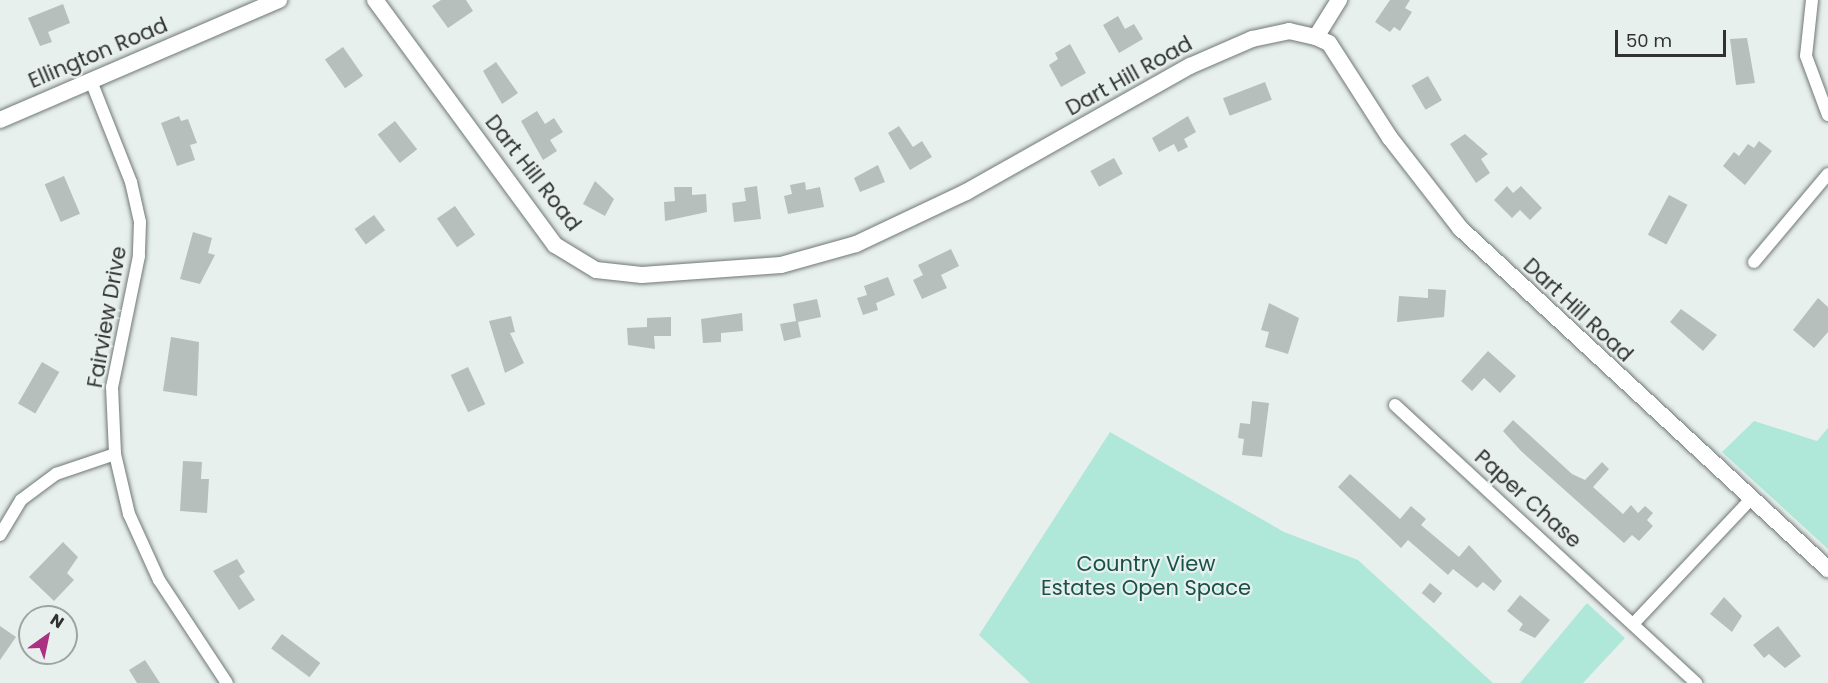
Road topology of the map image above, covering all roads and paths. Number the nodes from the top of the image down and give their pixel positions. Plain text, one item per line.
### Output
1 (279, 0) edge
2 (375, 0) edge
3 (1339, 0) edge
4 (1812, 0) edge
5 (1316, 37) junction
6 (91, 81) junction
7 (1828, 115) edge
8 (0, 120) edge
9 (1828, 174) edge
10 (1754, 262) dead end
11 (1395, 405) dead end
12 (115, 454) junction
13 (1750, 499) junction
14 (0, 535) edge
15 (1828, 569) edge
16 (1635, 622) junction
17 (227, 683) edge
18 (1696, 683) edge

1 - 6 street, Ellington Road
2 - 5 street, Dart Hill Road
3 - 5 street
4 - 7 street
5 - 13 street, Dart Hill Road
6 - 8 street, Ellington Road
6 - 12 street, Fairview Drive
9 - 10 street
11 - 16 street, Paper Chase
12 - 14 street
12 - 17 street, Fairview Drive
13 - 15 street, Dart Hill Road
13 - 16 street
16 - 18 street, Paper Chase

